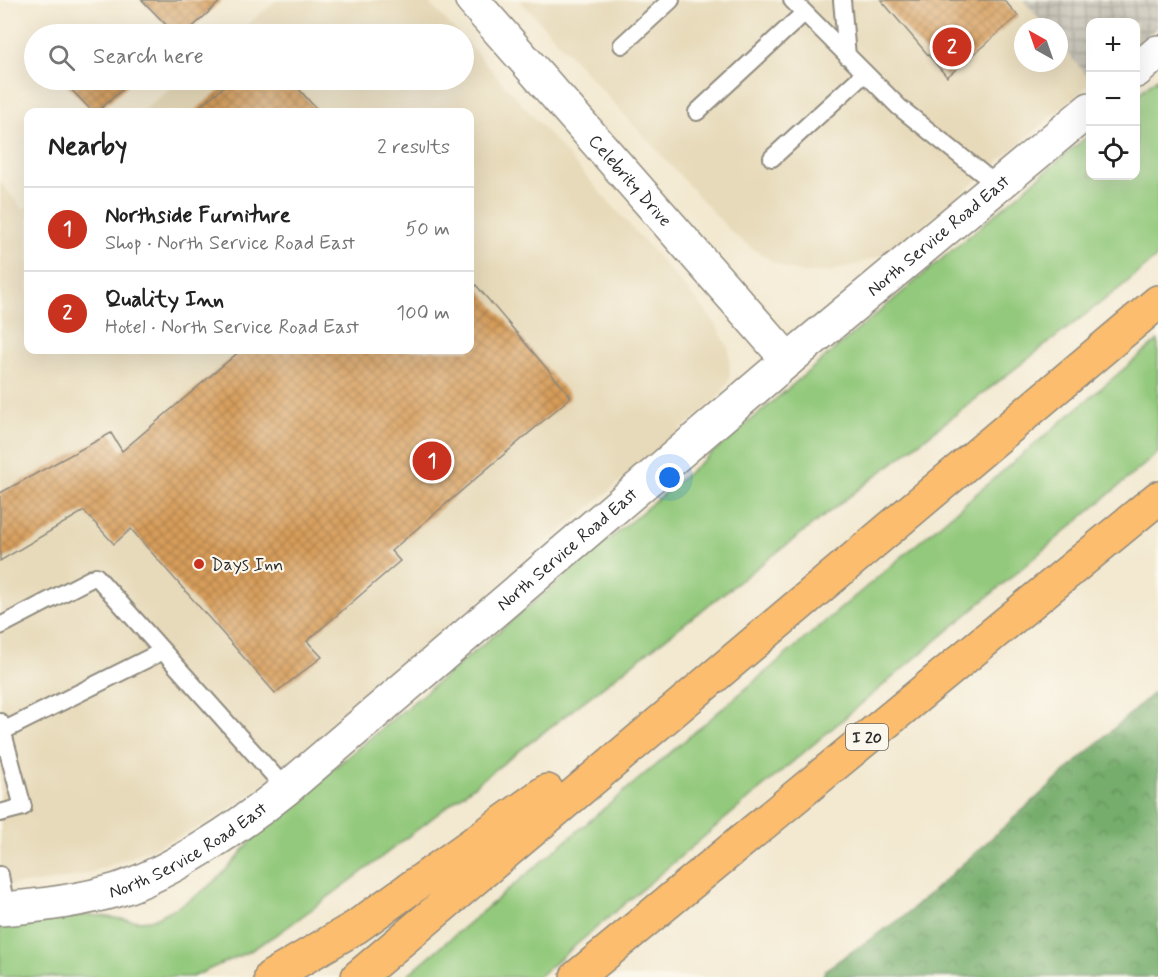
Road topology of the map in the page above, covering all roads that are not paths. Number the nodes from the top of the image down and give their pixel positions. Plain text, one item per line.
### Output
1 (472, 0) edge
2 (671, 0) edge
3 (792, 0) edge
4 (842, 0) edge
5 (804, 13) junction
6 (622, 45) dead end
7 (1158, 52) edge
8 (847, 56) junction
9 (1140, 68) edge
10 (865, 73) junction
11 (698, 112) dead end
12 (1086, 112) edge
13 (772, 158) dead end
14 (998, 186) junction
15 (1158, 302) edge
16 (788, 360) junction
17 (1158, 498) edge
18 (852, 560) junction
19 (0, 626) edge
20 (163, 651) junction
21 (1, 727) edge
22 (286, 789) junction
23 (0, 813) edge
24 (0, 875) edge
25 (3, 909) edge
26 (649, 916) junction
27 (271, 977) edge
28 (358, 977) edge
29 (577, 977) edge
30 (602, 977) edge

1 - 16 street, Celebrity Drive
2 - 6 lane
3 - 5 lane
4 - 8 lane
5 - 8 lane
5 - 11 lane
7 - 9 street
8 - 10 lane
10 - 13 lane
10 - 14 lane
12 - 14 street, North Service Road East
14 - 16 street, North Service Road East
15 - 18 highway
16 - 22 street, North Service Road East
17 - 26 highway, I 20
18 - 27 highway
18 - 28 highway
19 - 20 lane
20 - 21 lane
20 - 22 lane
21 - 23 lane
22 - 25 street, North Service Road East
24 - 25 lane
26 - 29 highway, I 20
26 - 30 highway

